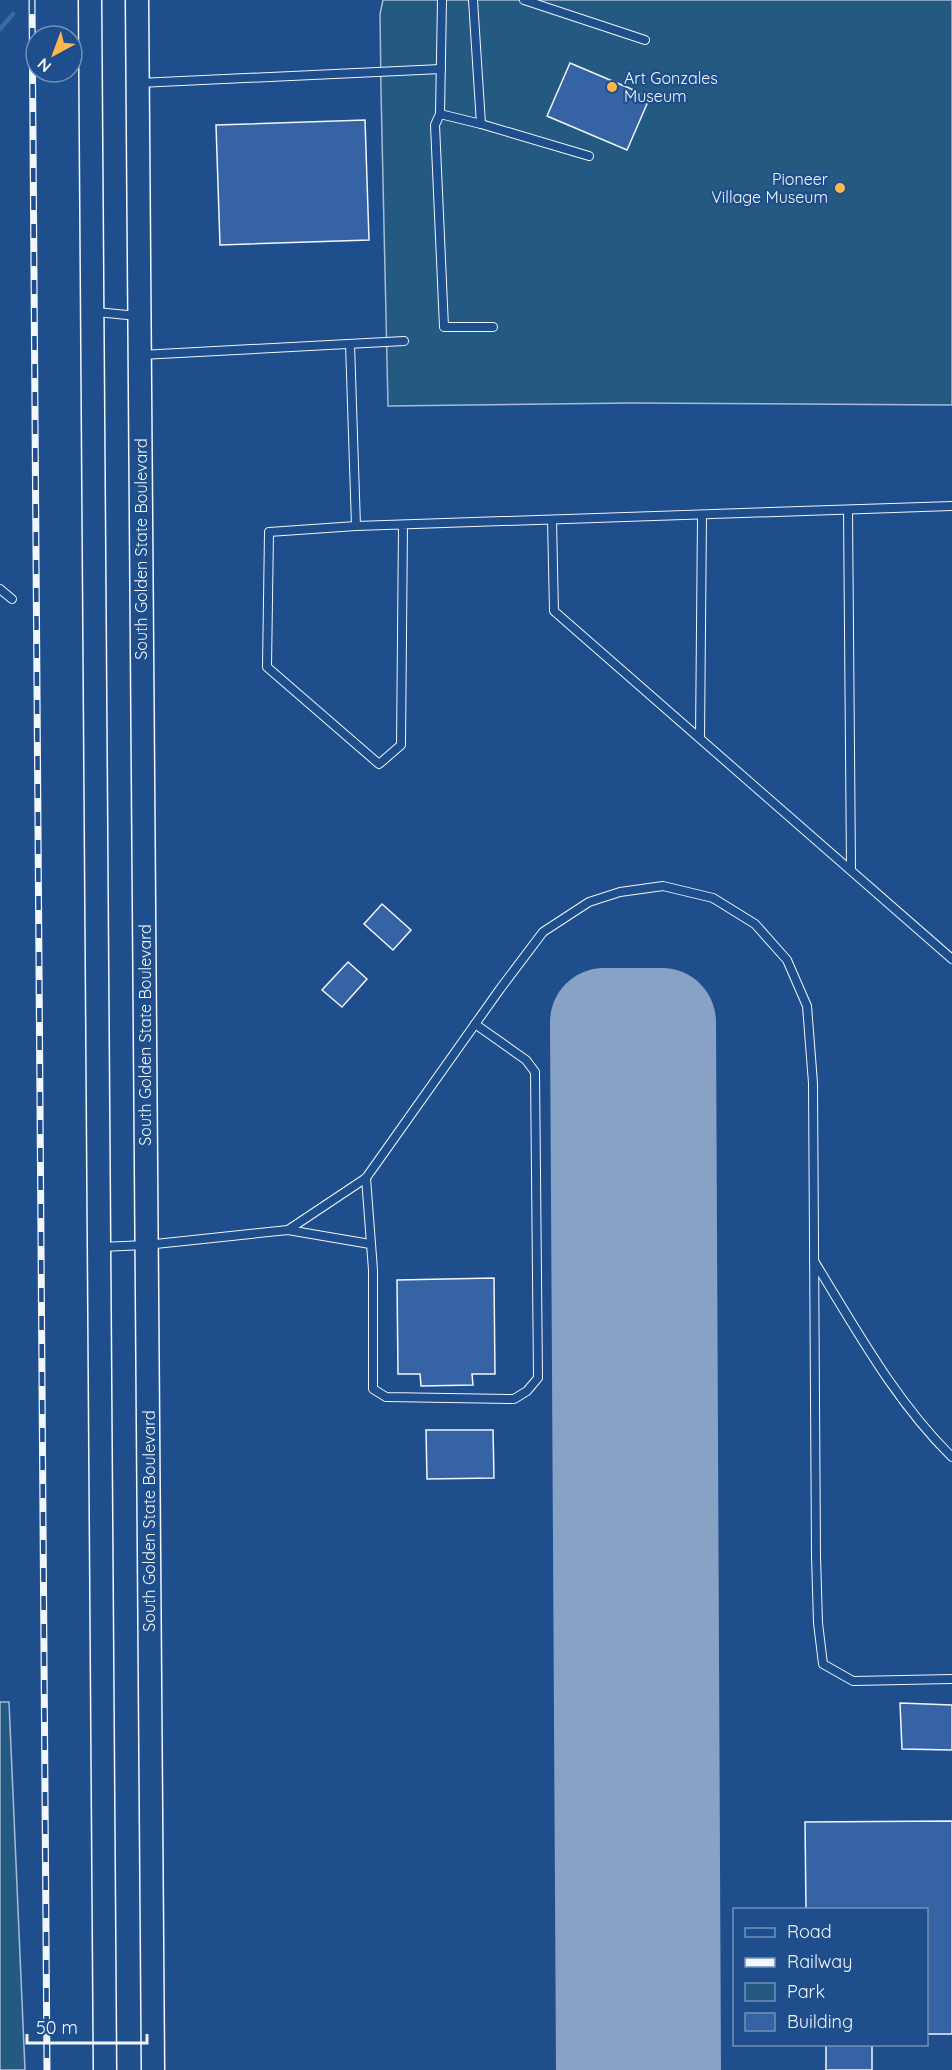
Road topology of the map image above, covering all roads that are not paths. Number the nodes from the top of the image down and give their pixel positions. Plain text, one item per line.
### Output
1 (90, 0) edge
2 (137, 0) edge
3 (442, 0) edge
4 (473, 0) edge
5 (524, 0) edge
6 (645, 40) dead end
7 (441, 69) junction
8 (137, 83) junction
9 (440, 114) junction
10 (481, 124) junction
11 (589, 156) dead end
12 (92, 312) junction
13 (139, 316) junction
14 (493, 327) dead end
15 (404, 341) dead end
16 (350, 344) junction
17 (139, 355) junction
18 (952, 506) edge
19 (848, 510) junction
20 (702, 515) junction
21 (552, 520) junction
22 (403, 525) junction
23 (356, 526) junction
24 (0, 589) edge
25 (12, 599) dead end
26 (700, 738) junction
27 (851, 870) junction
28 (952, 959) edge
29 (475, 1024) junction
30 (366, 1178) junction
31 (288, 1230) junction
32 (370, 1244) junction
33 (146, 1245) junction
34 (99, 1247) junction
35 (814, 1260) junction
36 (952, 1457) edge
37 (952, 1679) edge
38 (105, 2070) edge
39 (153, 2070) edge

1 - 12 main road
2 - 8 main road, South Golden State Boulevard
3 - 7 lane
4 - 10 lane
5 - 6 lane
7 - 8 lane
7 - 9 lane
8 - 13 main road, South Golden State Boulevard
9 - 10 lane
9 - 14 lane
10 - 11 lane
12 - 13 lane
12 - 34 main road
13 - 17 main road, South Golden State Boulevard
15 - 16 lane
16 - 17 lane
16 - 23 lane
17 - 33 main road, South Golden State Boulevard
18 - 19 lane
19 - 20 lane
19 - 27 lane
20 - 21 lane
20 - 26 lane
21 - 22 lane
21 - 26 lane
22 - 23 lane
22 - 23 lane
24 - 25 lane
26 - 27 lane
27 - 28 lane
29 - 30 lane
29 - 32 lane
29 - 35 lane
30 - 31 lane
30 - 32 lane
31 - 32 lane
31 - 33 lane
33 - 34 lane
33 - 39 main road, South Golden State Boulevard
34 - 38 main road
35 - 36 lane
35 - 37 lane

